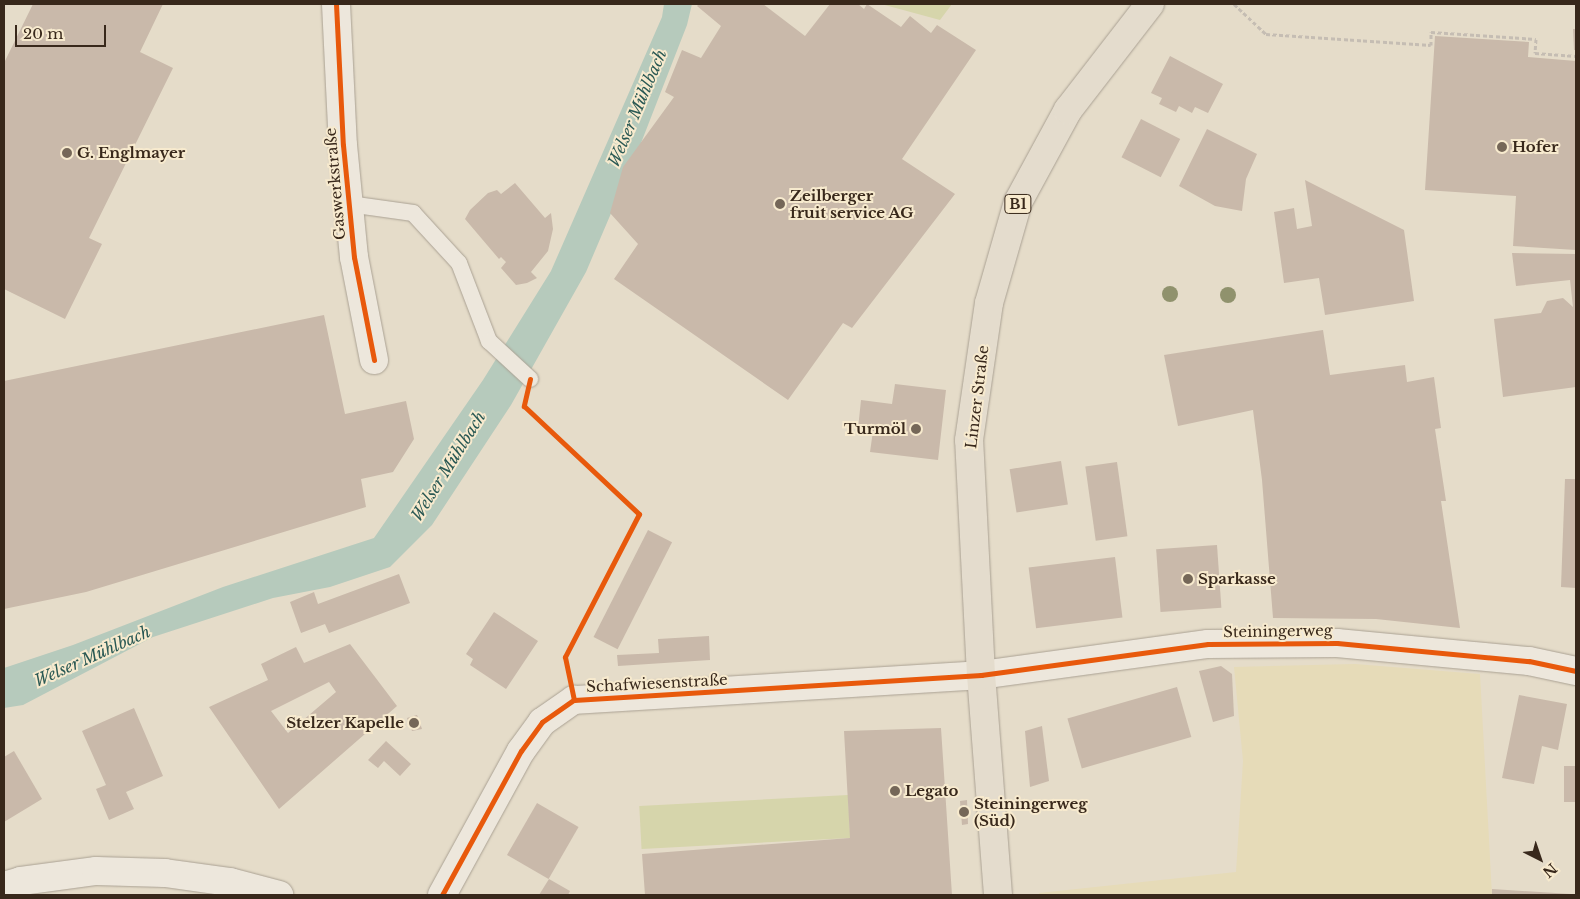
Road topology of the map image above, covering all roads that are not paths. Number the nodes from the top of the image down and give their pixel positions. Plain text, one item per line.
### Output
1 (336, 4) edge
2 (1150, 4) edge
3 (349, 204) junction
4 (374, 360) dead end
5 (530, 379) dead end
6 (1576, 671) edge
7 (981, 675) junction
8 (4, 886) edge
9 (279, 895) edge
10 (442, 895) edge
11 (998, 895) edge

1 - 3 street, Gaswerkstraße
2 - 7 main road, Linzer Straße / B1
3 - 4 street, Gaswerkstraße
3 - 5 lane
6 - 7 street, Steiningerweg
7 - 10 street, Schafwiesenstraße
7 - 11 main road, Linzer Straße / B1
8 - 9 street

